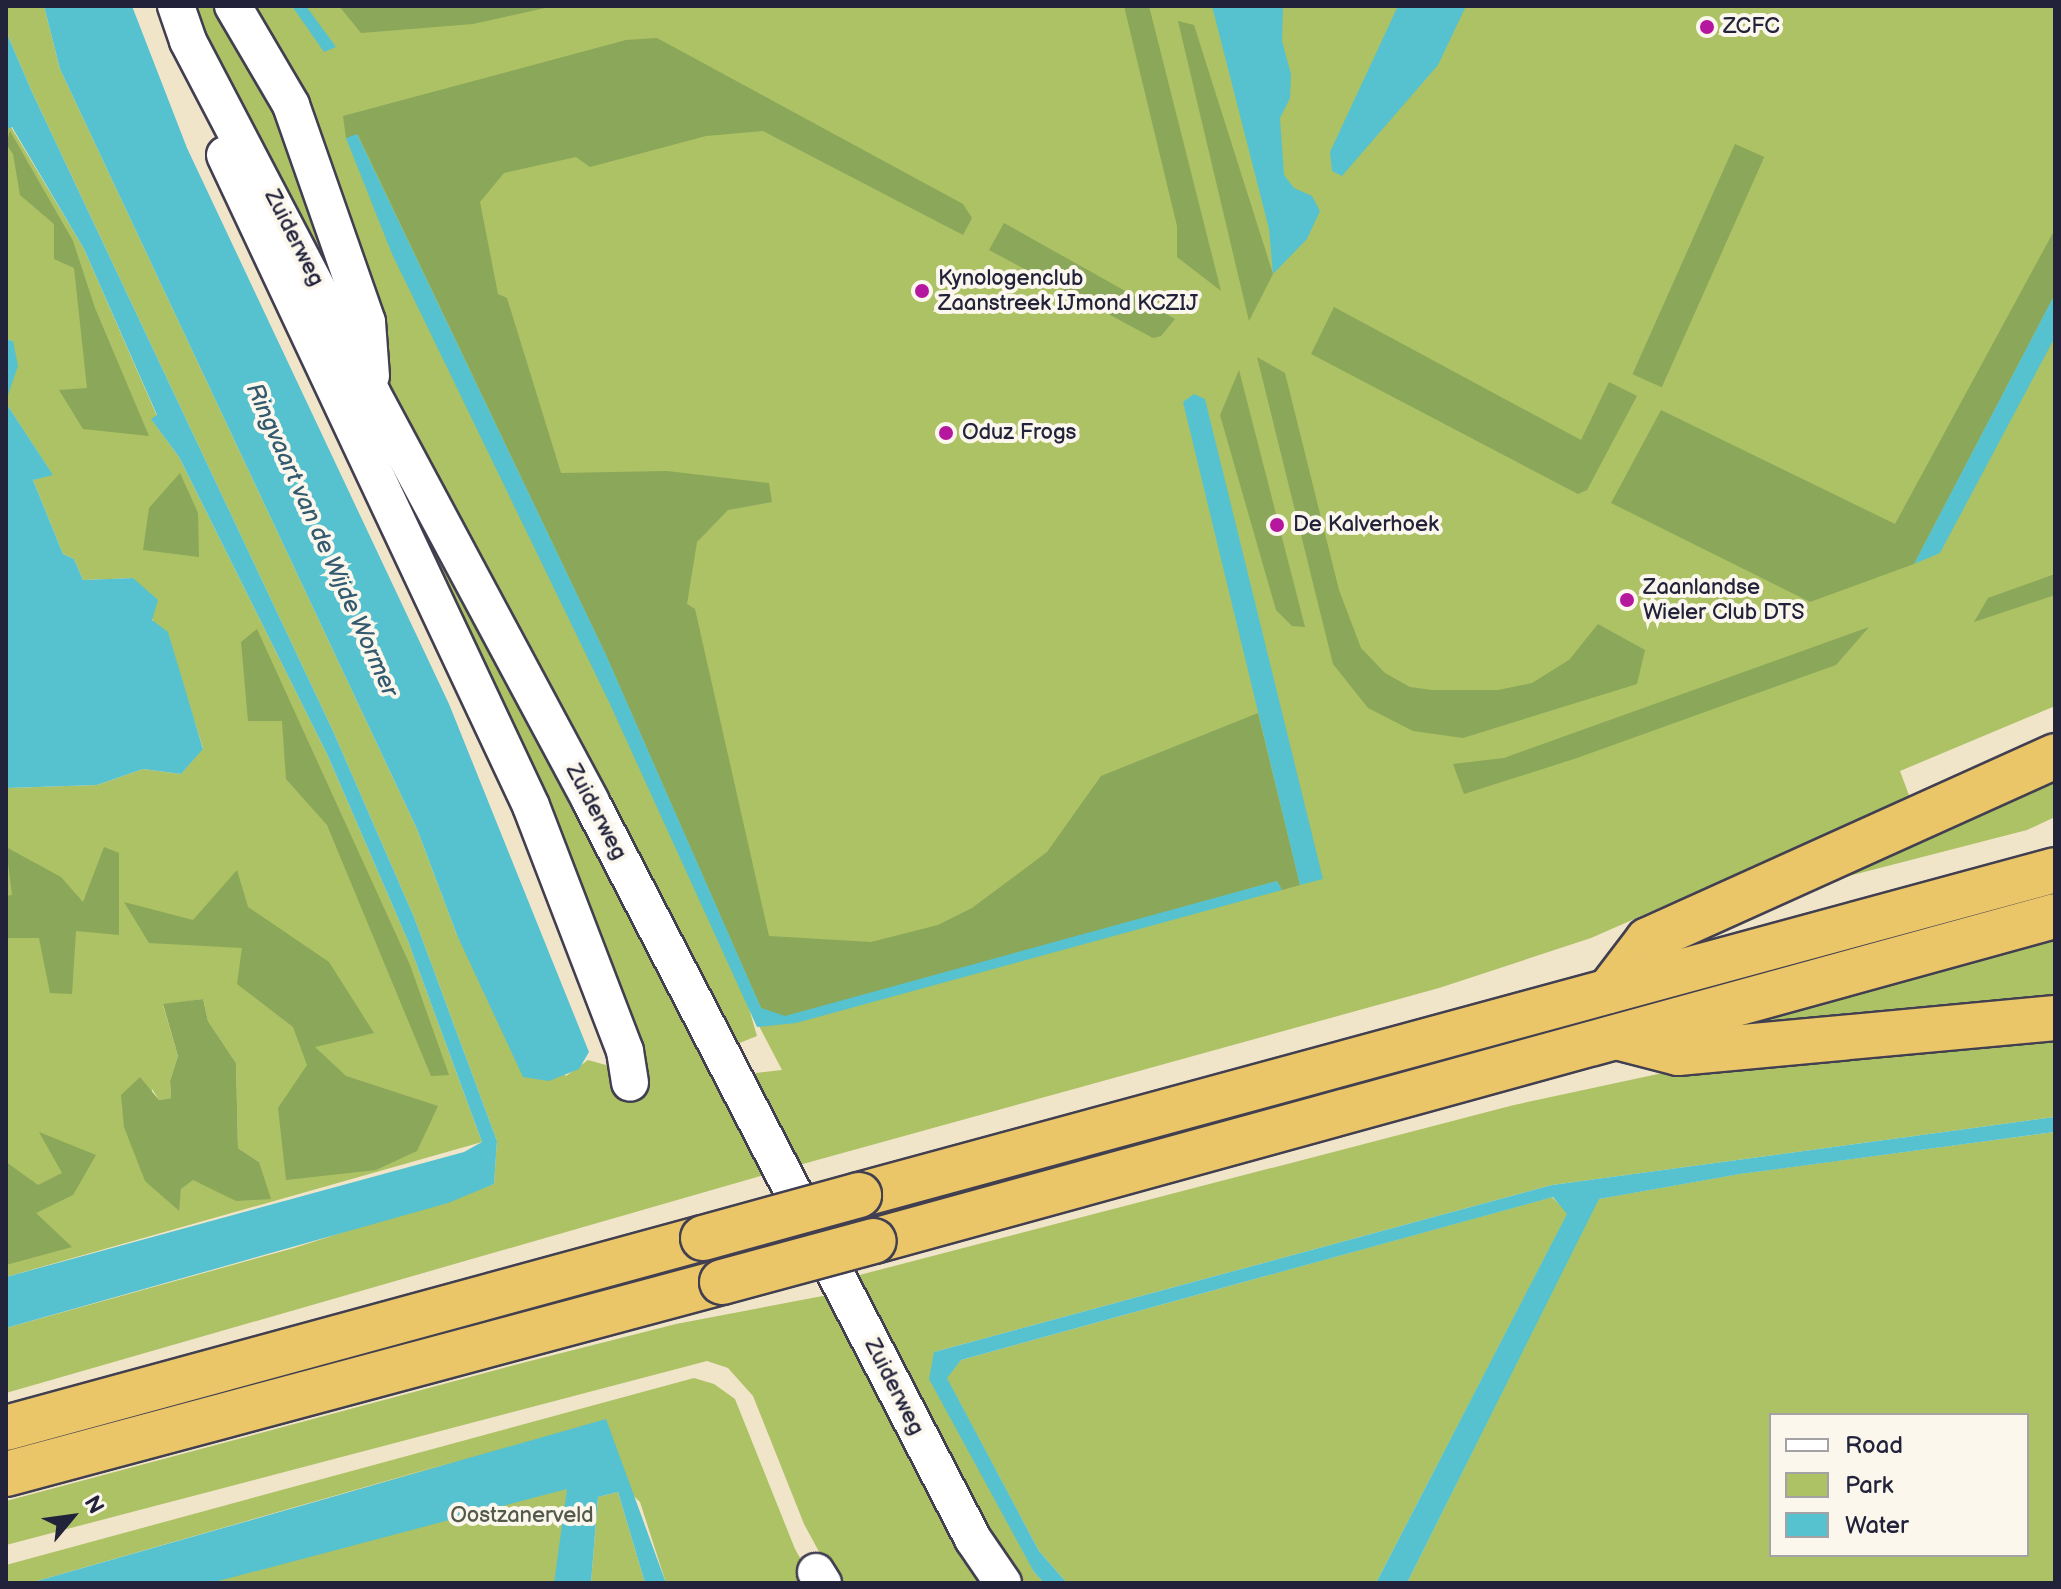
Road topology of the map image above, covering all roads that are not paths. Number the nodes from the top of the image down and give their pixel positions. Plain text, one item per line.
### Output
1 (176, 6) edge
2 (233, 6) edge
3 (188, 41) junction
4 (372, 393) junction
5 (2055, 756) edge
6 (2055, 870) edge
7 (2055, 916) edge
8 (1609, 991) junction
9 (2055, 1018) edge
10 (1618, 1038) junction
11 (630, 1083) dead end
12 (6, 1428) edge
13 (6, 1474) edge
14 (1003, 1583) edge

1 - 3 street, Zuiderweg
2 - 4 street
3 - 4 street, Zuiderweg
3 - 11 street, Zuiderweg
4 - 14 street, Zuiderweg
5 - 8 highway
6 - 8 highway
7 - 10 highway
8 - 12 highway, bridge
9 - 10 highway
10 - 13 highway, bridge

